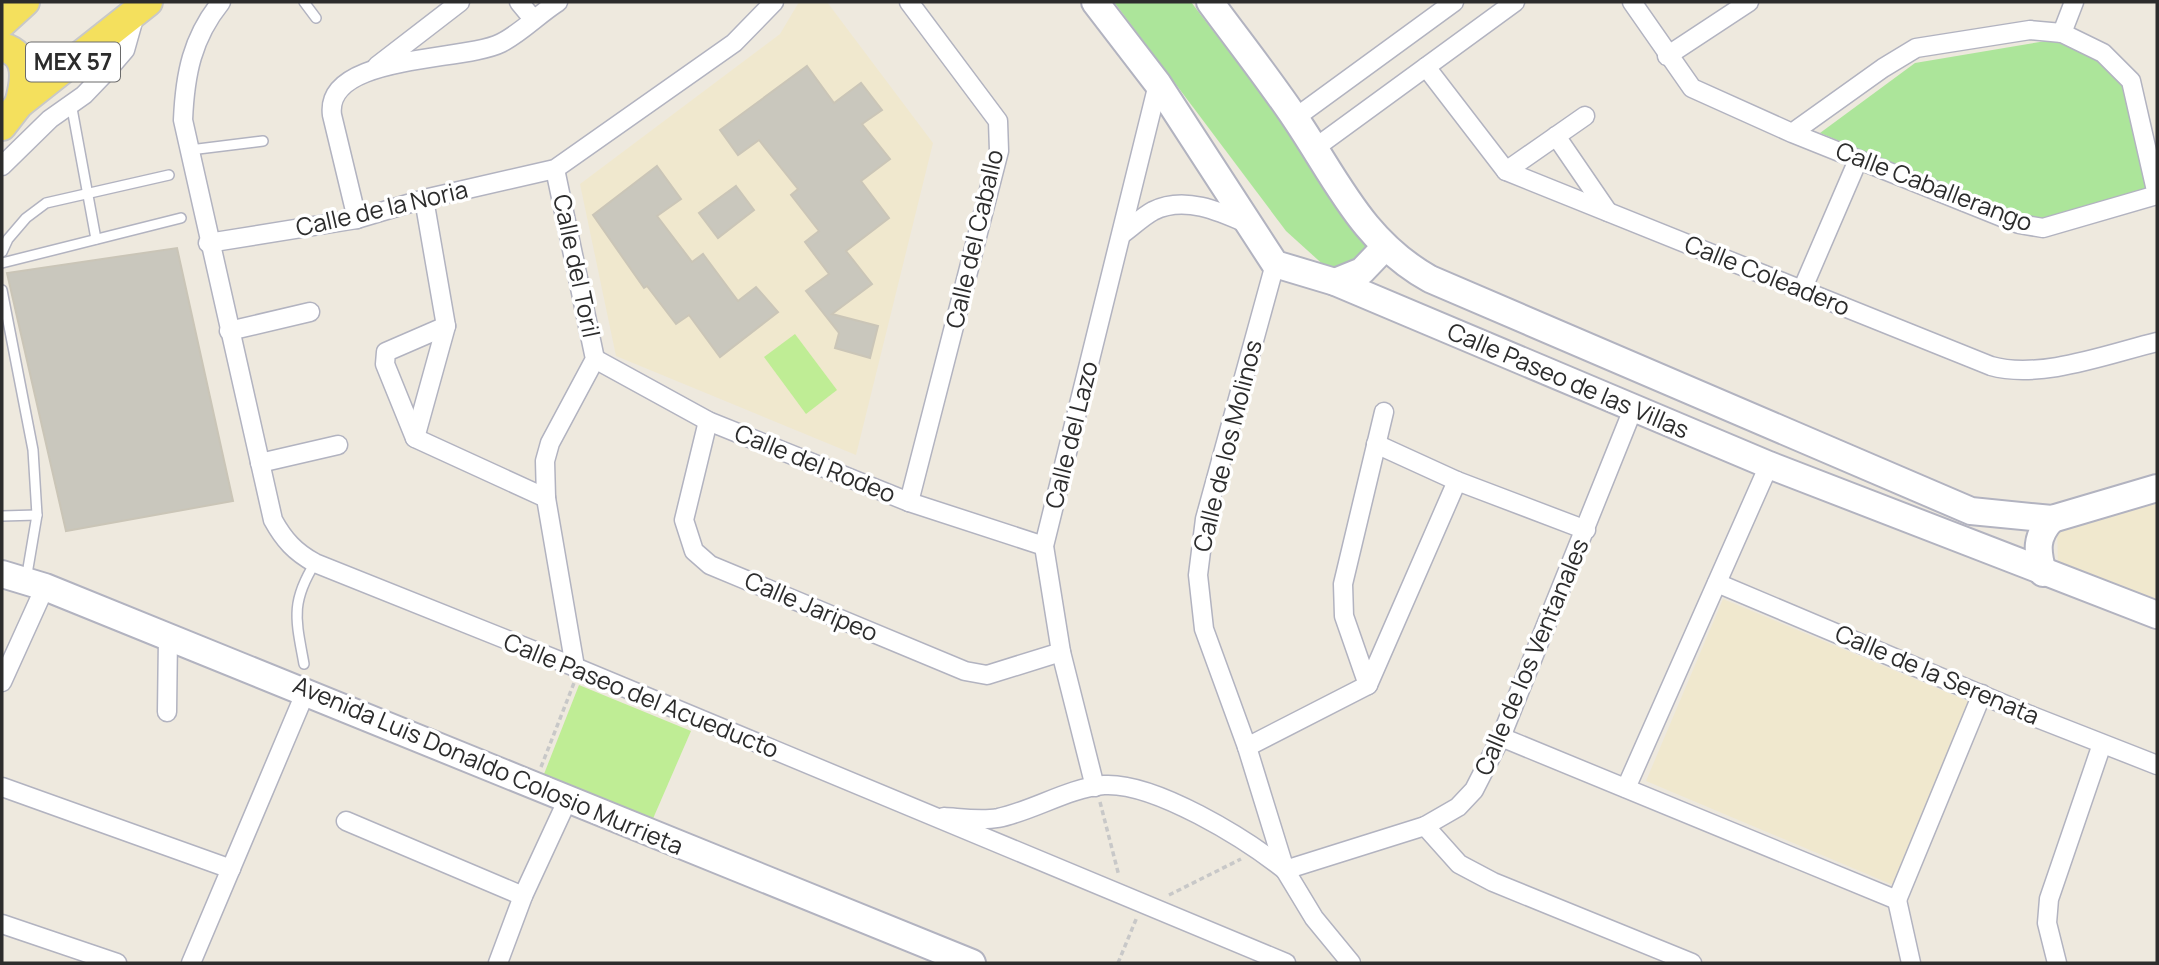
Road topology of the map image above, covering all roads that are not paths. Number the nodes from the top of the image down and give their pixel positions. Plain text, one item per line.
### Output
1 (222, 2) edge
2 (304, 2) edge
3 (460, 2) edge
4 (519, 2) edge
5 (558, 2) edge
6 (774, 2) edge
7 (909, 2) edge
8 (1095, 2) edge
9 (1210, 2) edge
10 (1454, 2) edge
11 (1515, 2) edge
12 (1632, 2) edge
13 (1749, 2) edge
14 (2074, 2) edge
15 (142, 7) edge
16 (316, 18) dead end
17 (533, 19) junction
18 (2062, 33) junction
19 (2, 47) edge
20 (1667, 56) junction
21 (1426, 66) junction
22 (375, 68) junction
23 (1158, 84) junction
24 (71, 103) junction
25 (19, 104) junction
26 (1584, 116) dead end
27 (1295, 118) junction
28 (2, 126) edge
29 (1792, 133) junction
30 (1556, 136) junction
31 (262, 141) dead end
32 (1315, 148) junction
33 (190, 150) junction
34 (1858, 160) junction
35 (2, 166) edge
36 (555, 169) junction
37 (1506, 171) junction
38 (169, 175) dead end
39 (87, 193) junction
40 (424, 199) junction
41 (1608, 212) junction
42 (181, 218) dead end
43 (356, 219) junction
44 (1253, 227) junction
45 (1122, 234) junction
46 (96, 239) junction
47 (208, 243) junction
48 (1384, 248) junction
49 (2, 252) edge
50 (2, 263) edge
51 (1275, 264) junction
52 (1335, 282) junction
53 (2, 290) edge
54 (1802, 290) junction
55 (310, 312) dead end
56 (446, 326) junction
57 (229, 331) junction
58 (2157, 342) edge
59 (595, 359) junction
60 (1633, 409) junction
61 (1384, 412) dead end
62 (708, 421) junction
63 (415, 438) junction
64 (1376, 444) junction
65 (338, 445) dead end
66 (260, 463) junction
67 (1769, 465) junction
68 (1457, 481) junction
69 (2157, 488) edge
70 (546, 498) junction
71 (909, 502) junction
72 (37, 515) junction
73 (2, 516) edge
74 (2052, 519) junction
75 (1586, 530) junction
76 (1044, 546) junction
77 (315, 563) junction
78 (2043, 573) junction
79 (24, 581) edge
80 (1717, 583) junction
81 (2157, 615) edge
82 (168, 637) junction
83 (1060, 652) junction
84 (304, 664) dead end
85 (575, 667) junction
86 (2, 682) edge
87 (1368, 685) junction
88 (306, 691) junction
89 (1982, 694) junction
90 (167, 712) dead end
91 (1501, 737) junction
92 (2102, 744) junction
93 (1247, 747) junction
94 (2157, 765) edge
95 (2, 787) edge
96 (1096, 787) junction
97 (1626, 788) junction
98 (567, 801) junction
99 (932, 817) junction
100 (346, 821) dead end
101 (1425, 826) junction
102 (231, 869) junction
103 (1285, 870) junction
104 (523, 897) junction
105 (1897, 900) junction
106 (2, 924) edge
107 (1909, 962) edge
108 (117, 963) edge
109 (191, 963) edge
110 (498, 963) edge
111 (972, 963) edge
112 (1286, 963) edge
113 (1351, 963) edge
114 (1692, 963) edge
115 (2057, 963) edge

1 - 33 street, Calle Paseo del Acueducto
2 - 16 lane
3 - 22 street
4 - 17 street
5 - 17 street
6 - 36 street, Calle del Toril
7 - 71 street, Calle del Caballo
8 - 23 street
9 - 27 street, Calle Paseo de las Villas
10 - 27 street
11 - 21 street
12 - 20 street, Calle Caballerango
13 - 20 street
14 - 18 street
15 - 24 street
15 - 25 main road, MEX 57
17 - 22 street
18 - 29 street, Calle Caballerango
18 - 34 street, Calle Caballerango
19 - 25 main road
20 - 29 street, Calle Caballerango
21 - 32 street
21 - 37 street
22 - 43 street
23 - 44 street
23 - 45 street, Calle del Lazo
24 - 35 street
24 - 39 lane
25 - 28 main road, MEX 57
26 - 30 street
27 - 32 street, Calle Paseo de las Villas
29 - 34 street, Calle Caballerango
30 - 37 street
30 - 41 street
31 - 33 lane
32 - 48 street, Calle Paseo de las Villas
33 - 47 street, Calle Paseo del Acueducto
34 - 54 street
36 - 40 street, Calle de la Noria
36 - 59 street, Calle del Toril
37 - 41 street, Calle Coleadero
38 - 39 lane
39 - 46 lane
39 - 49 lane
40 - 43 street, Calle de la Noria
40 - 56 street
41 - 54 street, Calle Coleadero
42 - 46 lane
43 - 47 street, Calle de la Noria
44 - 45 street
44 - 51 street
45 - 76 street, Calle del Lazo
46 - 50 lane
47 - 57 street, Calle Paseo del Acueducto
48 - 52 street
48 - 74 street, Calle Paseo de las Villas
51 - 52 street, Calle Paseo de las Villas
51 - 93 street, Calle de los Molinos
52 - 60 street, Calle Paseo de las Villas
53 - 72 lane
54 - 58 street, Calle Coleadero
55 - 57 street
56 - 63 street
56 - 63 street
57 - 66 street, Calle Paseo del Acueducto
59 - 62 street, Calle del Rodeo
59 - 70 street, Calle del Toril
60 - 67 street, Calle Paseo de las Villas
60 - 75 street, Calle de los Ventanales
61 - 64 street
62 - 71 street, Calle del Rodeo
62 - 83 street, Calle Jaripeo
63 - 70 street
64 - 68 street
64 - 87 street
65 - 66 street
66 - 77 street, Calle Paseo del Acueducto
67 - 78 street, Calle Paseo de las Villas
67 - 80 street
68 - 75 street
68 - 87 street
69 - 74 street, Calle Paseo de las Villas
70 - 85 street, Calle del Toril
71 - 76 street, Calle del Rodeo
72 - 73 lane
72 - 79 lane
74 - 78 street
75 - 91 street, Calle de los Ventanales
76 - 83 street, Calle del Lazo
77 - 84 lane
77 - 85 street, Calle Paseo del Acueducto
78 - 81 street, Calle Paseo de las Villas
79 - 82 street, Avenida Luis Donaldo Colosio Murrieta
79 - 86 street
80 - 89 street, Calle de la Serenata
80 - 97 street
82 - 88 street, Avenida Luis Donaldo Colosio Murrieta
82 - 90 street
83 - 96 street, Calle del Lazo
85 - 99 street, Calle Paseo del Acueducto
87 - 93 street
88 - 98 street, Avenida Luis Donaldo Colosio Murrieta
88 - 102 street
89 - 92 street, Calle de la Serenata
89 - 105 street
91 - 97 street
91 - 101 street, Calle de los Ventanales
92 - 94 street, Calle de la Serenata
92 - 115 street
93 - 103 street, Calle de los Molinos
95 - 102 street
96 - 99 street, Calle de los Molinos
96 - 103 street, Calle de los Molinos
97 - 105 street
98 - 104 street
98 - 111 street, Avenida Luis Donaldo Colosio Murrieta
99 - 112 street, Calle Paseo del Acueducto
100 - 104 street
101 - 103 street, Calle de los Ventanales
101 - 114 street
102 - 109 street
103 - 113 street, Calle de los Molinos
104 - 110 street
105 - 107 street
106 - 108 street

